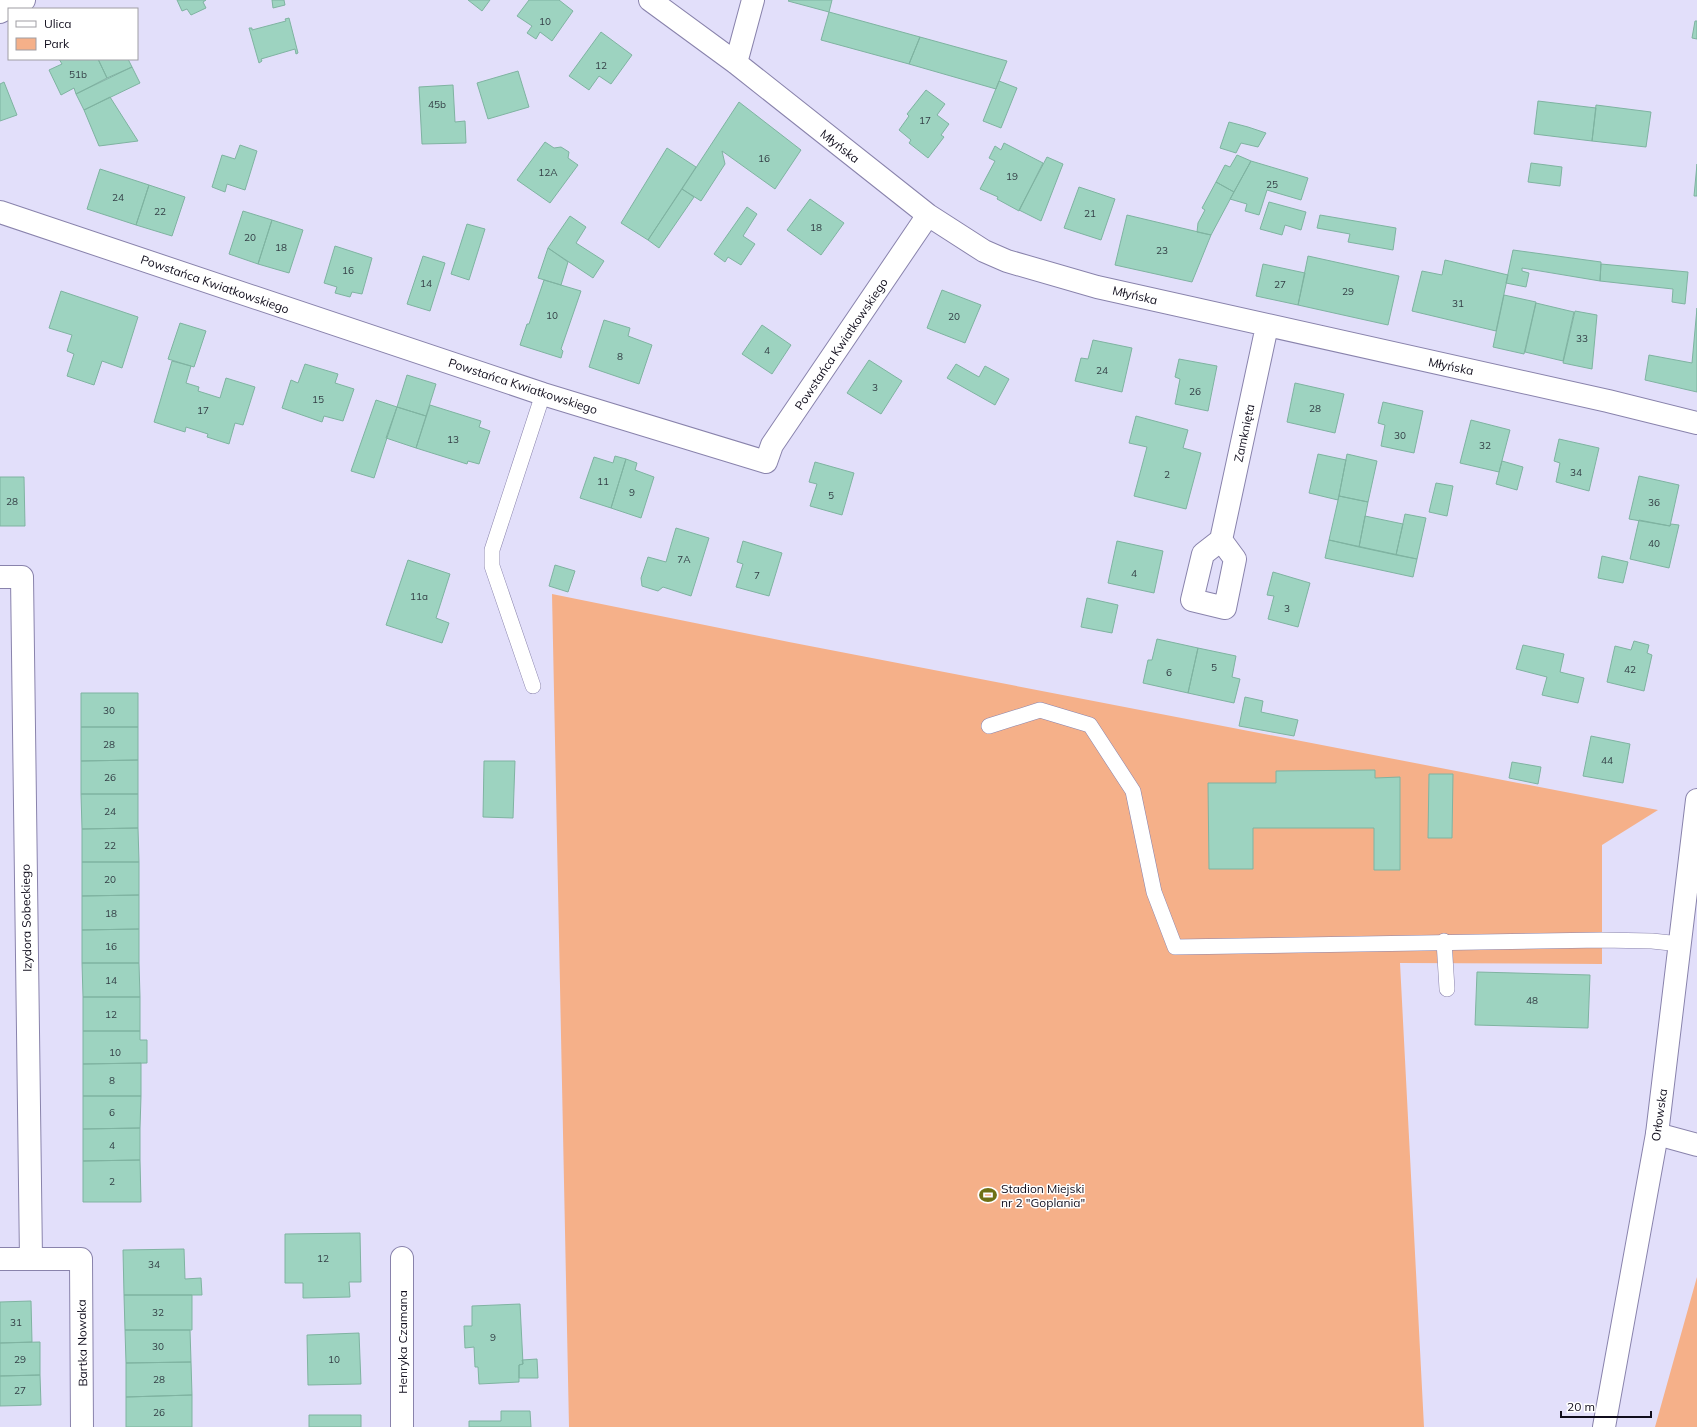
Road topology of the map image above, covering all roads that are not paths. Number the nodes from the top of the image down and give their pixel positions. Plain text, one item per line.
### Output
1 (24, 0) edge
2 (650, 0) edge
3 (753, 0) edge
4 (0, 12) edge
5 (736, 63) junction
6 (0, 212) edge
7 (928, 215) junction
8 (1267, 326) junction
9 (543, 394) junction
10 (1697, 422) edge
11 (1221, 540) dead end
12 (0, 577) edge
13 (533, 686) dead end
14 (988, 726) dead end
15 (1697, 800) edge
16 (1444, 941) junction
17 (1680, 944) junction
18 (1446, 989) dead end
19 (1657, 1134) junction
20 (1697, 1145) edge
21 (402, 1258) dead end
22 (0, 1259) edge
23 (31, 1259) junction
24 (82, 1427) edge
25 (402, 1427) edge
26 (1604, 1427) edge

1 - 4 street
2 - 5 street, Młyńska
3 - 5 street
5 - 7 street, Młyńska
6 - 9 street, Powstańca Kwiatkowskiego
7 - 8 street, Młyńska
7 - 9 street, Powstańca Kwiatkowskiego
8 - 10 street, Młyńska
8 - 11 street, Zamknięta
9 - 13 lane
12 - 23 street, Izydora Sobeckiego
14 - 16 lane
15 - 17 street, Orłowska
16 - 17 lane
16 - 18 lane
17 - 19 street, Orłowska
19 - 20 street
19 - 26 street, Orłowska
21 - 25 street, Henryka Czamana
22 - 23 street
23 - 24 street, Bartka Nowaka

